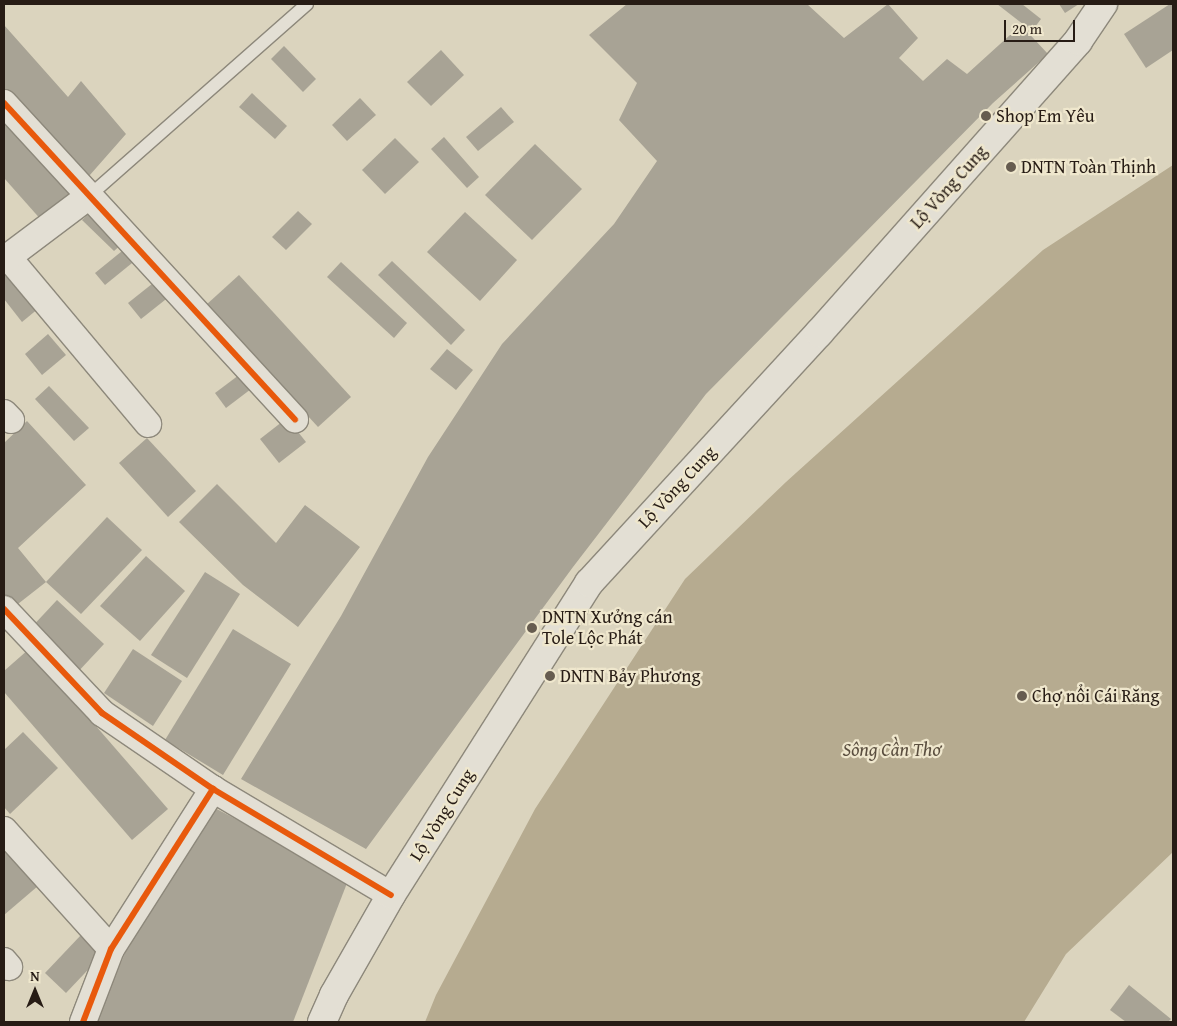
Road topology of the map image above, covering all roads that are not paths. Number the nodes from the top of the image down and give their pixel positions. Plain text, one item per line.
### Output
1 (307, 4) edge
2 (1102, 4) edge
3 (4, 103) edge
4 (88, 197) junction
5 (6, 259) edge
6 (294, 419) dead end
7 (148, 424) dead end
8 (4, 609) edge
9 (213, 789) junction
10 (4, 830) edge
11 (391, 895) junction
12 (111, 949) junction
13 (82, 1022) edge
14 (322, 1022) edge

1 - 4 lane
2 - 11 main road, Lộ Vòng Cung
3 - 4 street
4 - 5 street
4 - 6 street
5 - 7 street
8 - 9 street
9 - 11 street
9 - 12 street
10 - 12 street
11 - 14 main road, Lộ Vòng Cung
12 - 13 street

